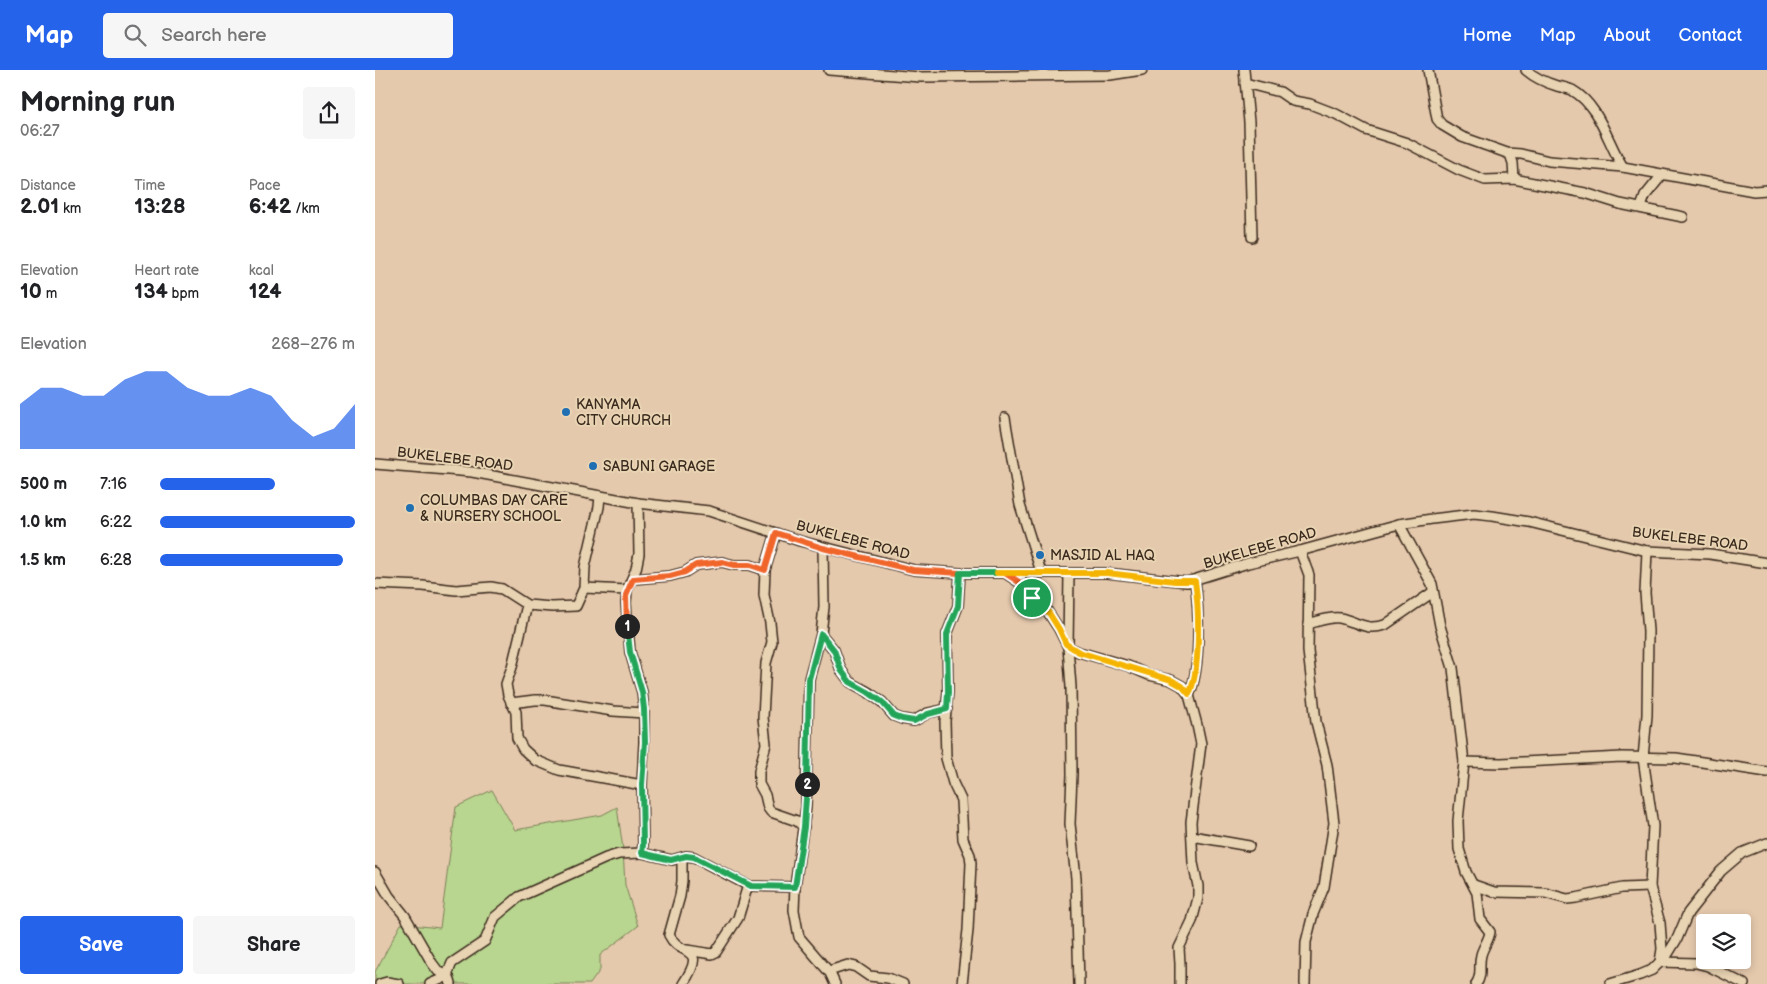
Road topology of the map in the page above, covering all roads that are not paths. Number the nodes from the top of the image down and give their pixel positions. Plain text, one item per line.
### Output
1 (829, 70) edge
2 (1142, 70) edge
3 (1245, 70) edge
4 (1428, 70) edge
5 (1526, 70) edge
6 (1245, 83) junction
7 (1510, 154) junction
8 (1623, 167) junction
9 (1662, 174) junction
10 (1514, 179) junction
11 (1767, 190) edge
12 (1641, 208) junction
13 (1683, 217) dead end
14 (1252, 237) dead end
15 (1005, 418) dead end
16 (375, 464) edge
17 (600, 496) junction
18 (638, 503) junction
19 (1399, 524) junction
20 (776, 533) junction
21 (823, 548) junction
22 (1300, 551) junction
23 (1647, 551) junction
24 (1767, 563) edge
25 (765, 570) junction
26 (1041, 572) junction
27 (960, 573) junction
28 (1005, 573) junction
29 (1069, 573) junction
30 (633, 579) junction
31 (1195, 581) junction
32 (375, 584) edge
33 (584, 588) junction
34 (627, 590) junction
35 (1433, 592) junction
36 (527, 605) junction
37 (1308, 624) junction
38 (821, 634) junction
39 (1067, 646) junction
40 (1189, 694) junction
41 (511, 703) junction
42 (947, 709) junction
43 (644, 713) junction
44 (1643, 758) junction
45 (1464, 762) junction
46 (1767, 772) edge
47 (642, 785) junction
48 (804, 827) junction
49 (1192, 836) junction
50 (1767, 843) edge
51 (1249, 846) dead end
52 (642, 853) junction
53 (682, 858) junction
54 (375, 872) edge
55 (748, 885) junction
56 (1474, 885) junction
57 (795, 887) junction
58 (1650, 887) junction
59 (685, 950) junction
60 (1661, 962) junction
61 (829, 971) junction
62 (449, 980) edge
63 (380, 984) edge
64 (399, 984) edge
65 (430, 984) edge
66 (683, 984) edge
67 (835, 984) edge
68 (903, 984) edge
69 (962, 984) edge
70 (1079, 984) edge
71 (1180, 984) edge
72 (1305, 984) edge
73 (1476, 984) edge
74 (1610, 984) edge
75 (1744, 984) edge

1 - 2 street
3 - 6 street
4 - 7 street
5 - 8 street
6 - 10 street
6 - 14 street
7 - 8 street
7 - 10 street
8 - 9 street
9 - 11 street
9 - 12 street
10 - 12 street
12 - 13 street
15 - 26 street
16 - 17 street, BUKELEBE ROAD
17 - 18 street, BUKELEBE ROAD
17 - 33 street
18 - 20 street, BUKELEBE ROAD
18 - 30 street
19 - 22 street, BUKELEBE ROAD
19 - 23 street, BUKELEBE ROAD
19 - 35 street
20 - 21 street, BUKELEBE ROAD
20 - 25 street
21 - 27 street, BUKELEBE ROAD
21 - 38 street
22 - 31 street, BUKELEBE ROAD
22 - 37 street
23 - 24 street, BUKELEBE ROAD
23 - 44 street
25 - 30 street
25 - 48 street
26 - 28 street, BUKELEBE ROAD
26 - 29 street, BUKELEBE ROAD
27 - 28 street, BUKELEBE ROAD
27 - 42 street
28 - 39 street
29 - 31 street, BUKELEBE ROAD
29 - 39 street
30 - 34 street
31 - 40 street
32 - 36 street
33 - 34 street
33 - 36 street
34 - 43 street
35 - 37 street
35 - 45 street
36 - 41 street
37 - 72 street
38 - 42 street
38 - 48 street
39 - 40 street
39 - 70 street
40 - 49 street
41 - 43 street
41 - 47 street
42 - 69 street
43 - 47 street
44 - 45 street
44 - 46 street
44 - 58 street
45 - 56 street
47 - 52 street
48 - 57 street
49 - 51 street
49 - 71 street
50 - 60 street
52 - 53 street
52 - 62 street
53 - 55 street
53 - 59 street
54 - 62 street
55 - 57 street
55 - 59 street
56 - 58 street
56 - 73 street
57 - 61 street
58 - 60 street
59 - 66 street
60 - 74 street
60 - 75 street
61 - 67 street
61 - 68 street
62 - 65 street
63 - 64 street

